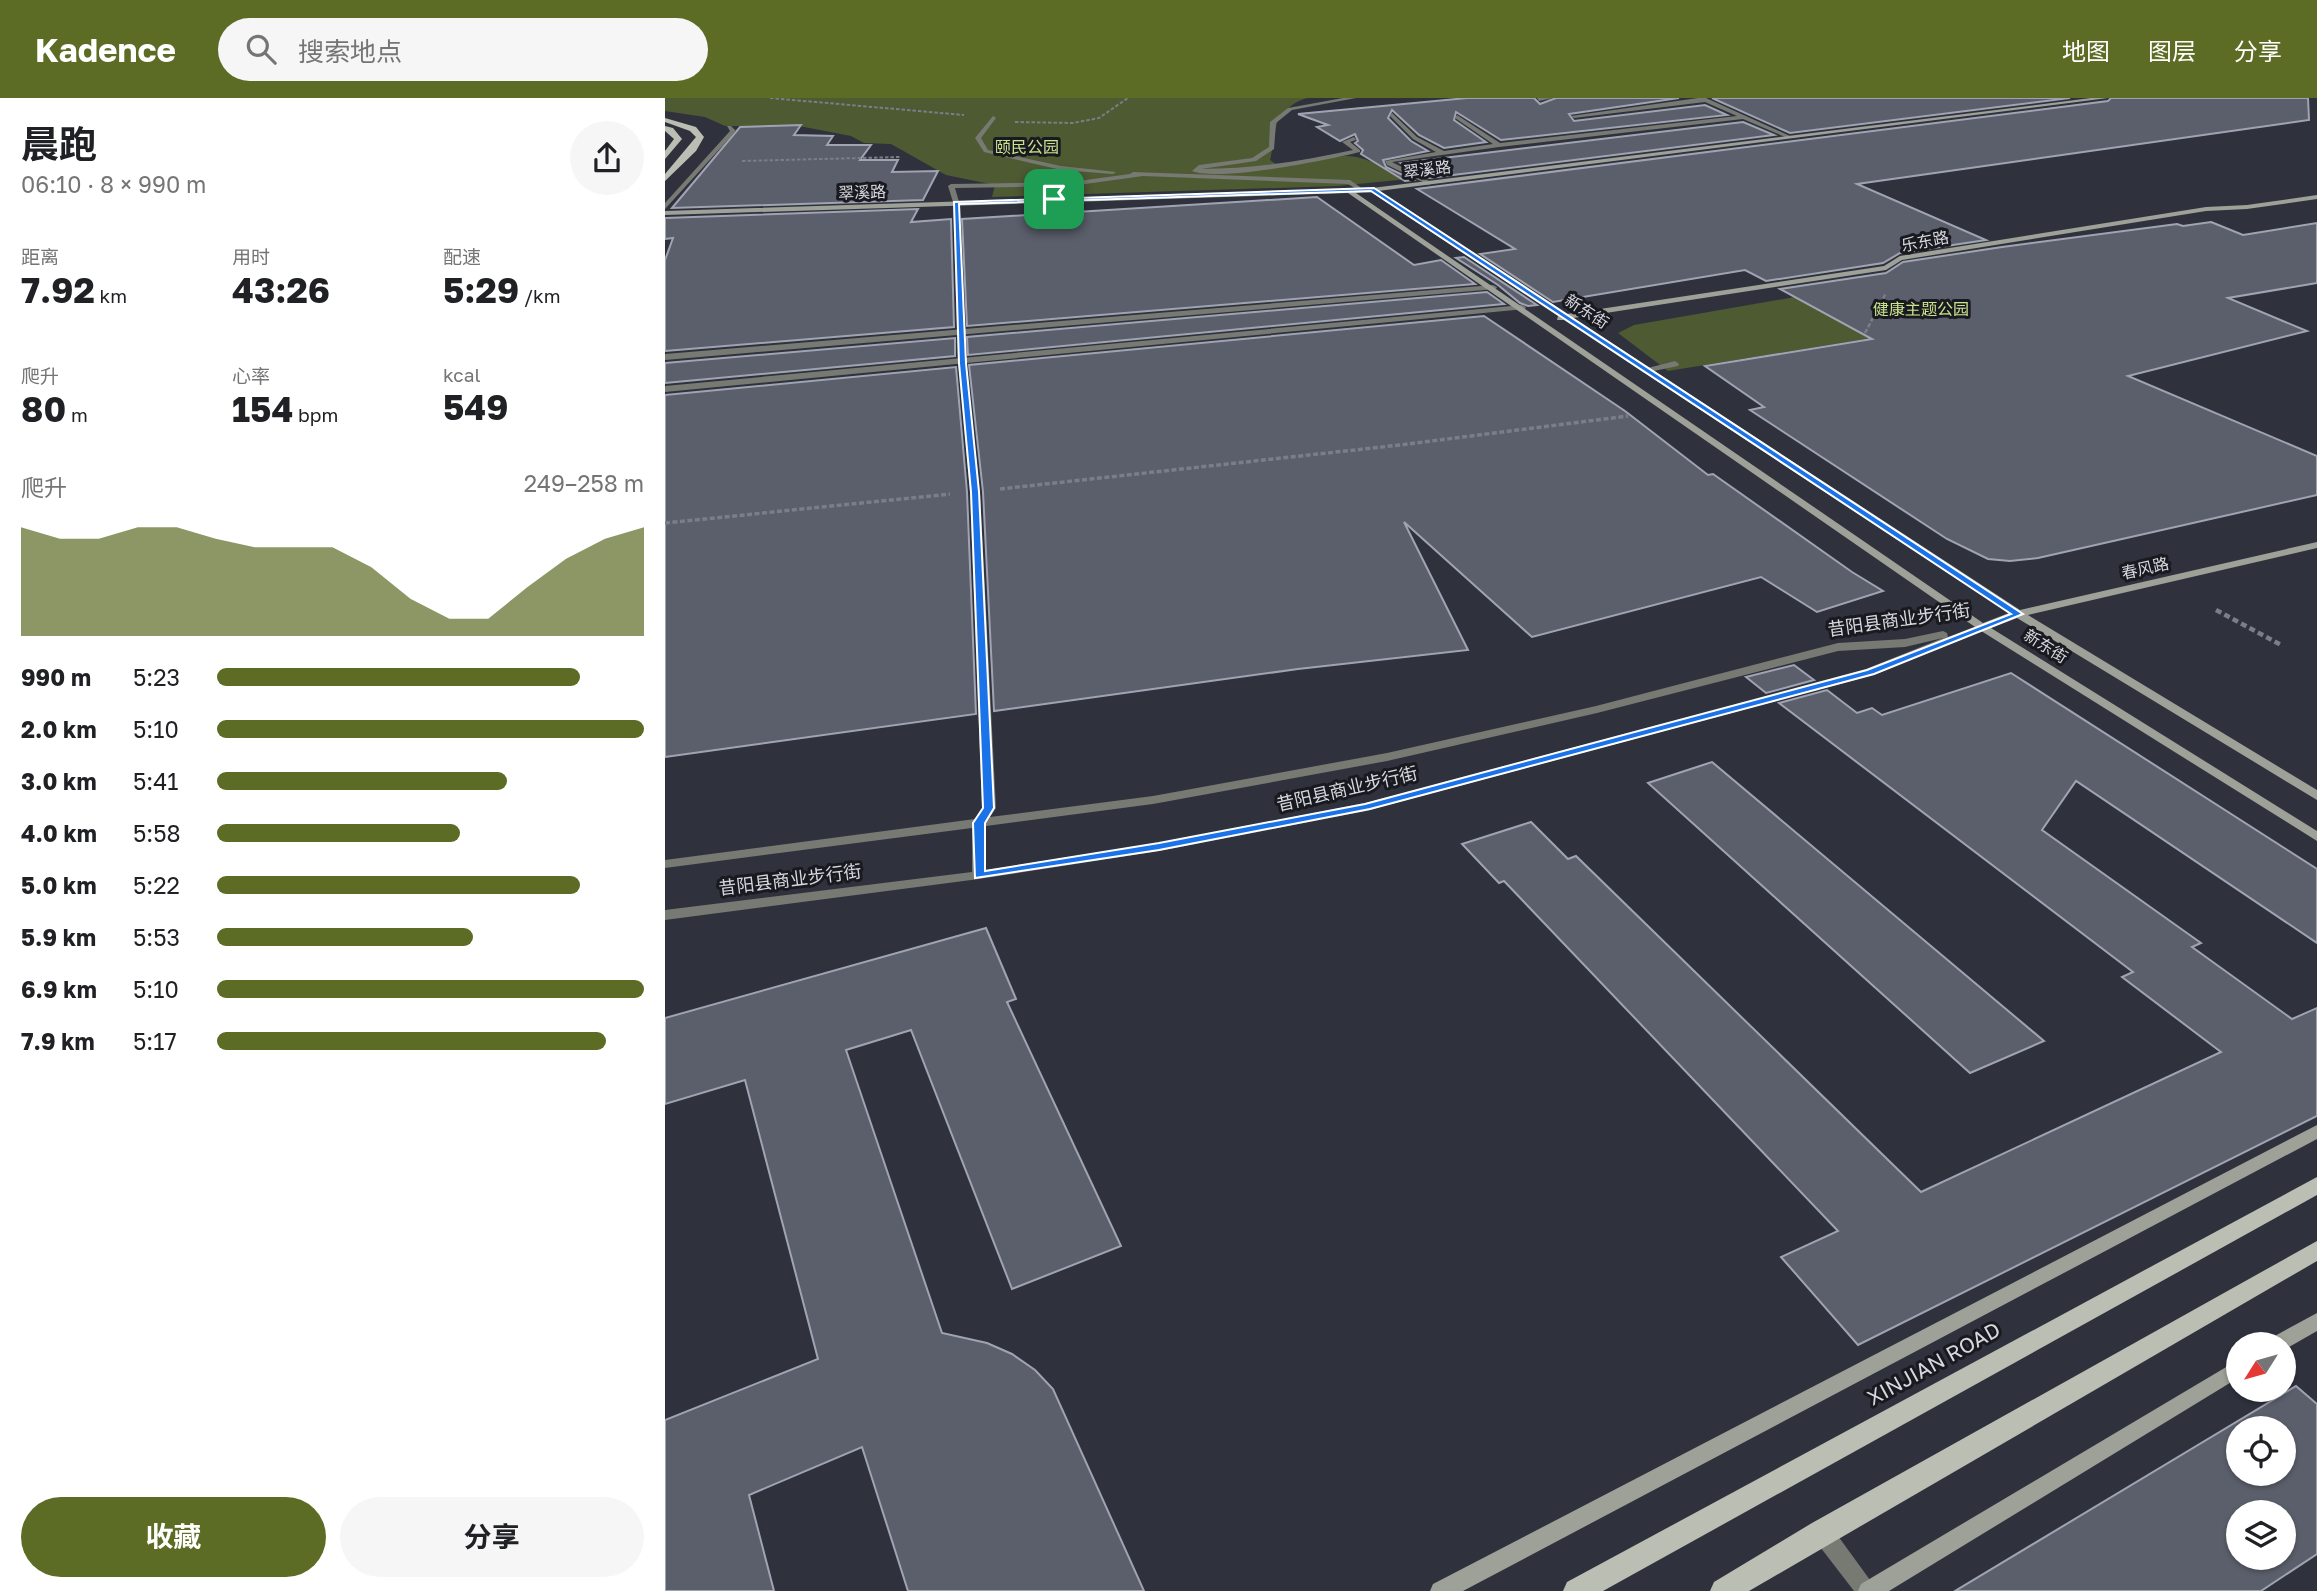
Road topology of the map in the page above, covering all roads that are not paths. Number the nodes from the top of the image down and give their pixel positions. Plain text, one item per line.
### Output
1 (1353, 98) edge
2 (1550, 98) edge
3 (2018, 98) edge
4 (2105, 98) edge
5 (1539, 99) edge
6 (1703, 99) edge
7 (2038, 106) junction
8 (1392, 115) dead end
9 (1574, 116) dead end
10 (1457, 117) dead end
11 (1743, 117) junction
12 (993, 118) road end
13 (665, 120) edge
14 (729, 127) dead end
15 (665, 128) edge
16 (1787, 136) junction
17 (1354, 139) dead end
18 (1499, 145) junction
19 (1441, 152) junction
20 (665, 157) edge
21 (1141, 175) junction
22 (665, 179) edge
23 (1429, 183) junction
24 (1347, 189) junction
25 (1360, 189) junction
26 (1372, 190) junction
27 (2317, 197) edge
28 (956, 202) junction
29 (665, 207) edge
30 (665, 213) edge
31 (1493, 287) junction
32 (1522, 307) junction
33 (1565, 318) junction
34 (1542, 321) junction
35 (961, 333) junction
36 (665, 357) edge
37 (962, 363) junction
38 (1675, 364) dead end
39 (1644, 370) junction
40 (665, 389) edge
41 (2317, 544) edge
42 (2018, 614) junction
43 (1982, 627) junction
44 (2317, 796) edge
45 (979, 823) junction
46 (2317, 837) edge
47 (665, 864) edge
48 (979, 875) junction
49 (665, 915) edge
50 (2317, 1131) edge
51 (2317, 1185) edge
52 (2317, 1250) edge
53 (2317, 1321) edge
54 (2296, 1333) edge
55 (2226, 1375) edge
56 (1822, 1532) junction
57 (1441, 1591) edge
58 (1577, 1591) edge
59 (1724, 1591) edge
60 (1868, 1591) edge

1 - 17 street
2 - 5 street
3 - 7 main road
4 - 7 main road, 翠溪路
6 - 9 street
6 - 11 street
7 - 16 main road, 翠溪路
8 - 19 street
10 - 18 street
11 - 16 street
11 - 18 street
12 - 21 street
13 - 22 main road
14 - 29 street
15 - 20 main road
16 - 23 main road, 翠溪路
18 - 19 street
19 - 23 street
21 - 25 street
21 - 28 street
23 - 26 main road, 翠溪路
24 - 25 main road, 翠溪路
24 - 28 main road, 翠溪路
24 - 31 main road, 新东街
25 - 26 main road, 翠溪路
26 - 33 main road, 新东街
27 - 33 main road, 乐东路
28 - 30 main road, 翠溪路
28 - 35 street
31 - 32 main road, 新东街
31 - 35 street
32 - 34 main road, 新东街
32 - 37 street
33 - 34 main road, 乐东路
33 - 39 main road, 新东街
34 - 43 main road, 新东街
35 - 36 street
35 - 37 street
37 - 40 street
37 - 45 street
38 - 39 street
39 - 42 main road, 新东街
41 - 42 main road, 春风路
42 - 43 main road, 春风路
42 - 44 main road, 新东街
43 - 45 street, 昔阳县商业步行街
43 - 46 main road, 新东街
43 - 48 street, 昔阳县商业步行街
45 - 47 street, 昔阳县商业步行街
45 - 48 street
48 - 49 street, 昔阳县商业步行街
50 - 57 main road
51 - 58 main road, XINJIAN ROAD
52 - 56 main road
53 - 54 main road
55 - 60 main road
56 - 59 main road
56 - 60 street

